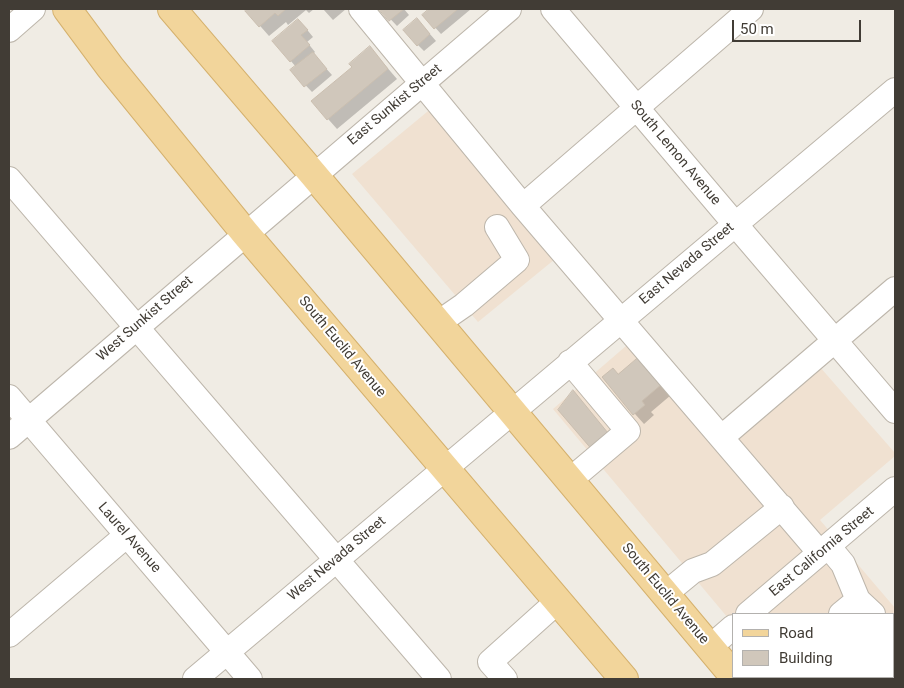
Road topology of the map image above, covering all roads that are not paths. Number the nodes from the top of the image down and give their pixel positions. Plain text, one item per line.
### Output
1 (34, 9) edge
2 (67, 9) edge
3 (172, 9) edge
4 (361, 9) edge
5 (509, 9) edge
6 (553, 9) edge
7 (752, 9) edge
8 (9, 30) edge
9 (422, 82) junction
10 (895, 90) edge
11 (637, 108) junction
12 (313, 174) junction
13 (9, 179) edge
14 (282, 202) joint
15 (523, 206) junction
16 (734, 224) junction
17 (497, 227) dead end
18 (245, 233) junction
19 (895, 289) edge
20 (621, 320) junction
21 (438, 323) junction
22 (135, 328) junction
23 (835, 341) junction
24 (570, 362) junction
25 (9, 397) edge
26 (512, 411) junction
27 (895, 411) edge
28 (28, 420) junction
29 (9, 437) edge
30 (722, 437) junction
31 (480, 438) joint
32 (445, 467) junction
33 (570, 480) junction
34 (895, 489) edge
35 (782, 507) junction
36 (127, 536) junction
37 (824, 549) junction
38 (336, 560) junction
39 (665, 594) junction
40 (558, 601) junction
41 (857, 609) edge
42 (759, 611) edge
43 (732, 628) edge
44 (9, 635) edge
45 (710, 647) junction
46 (227, 652) junction
47 (732, 673) edge
48 (195, 679) edge
49 (250, 679) edge
50 (437, 679) edge
51 (505, 679) edge
52 (624, 679) edge

1 - 8 street
2 - 18 main road, South Euclid Avenue
3 - 12 main road, South Euclid Avenue
4 - 9 street
5 - 9 street, East Sunkist Street
6 - 11 street, South Lemon Avenue
7 - 11 street
9 - 12 street, East Sunkist Street
9 - 15 street
10 - 16 street, East Nevada Street
11 - 15 street
11 - 16 street, South Lemon Avenue
12 - 14 street, East Sunkist Street
12 - 21 main road, South Euclid Avenue
13 - 22 street
14 - 18 street, West Sunkist Street
15 - 20 street
16 - 20 street, East Nevada Street
16 - 23 street, South Lemon Avenue
17 - 21 street
18 - 22 street, West Sunkist Street
18 - 32 main road, South Euclid Avenue
19 - 23 street
20 - 24 street, East Nevada Street
20 - 30 street
21 - 26 main road, South Euclid Avenue
22 - 28 street, West Sunkist Street
22 - 38 street
23 - 27 street, South Lemon Avenue
23 - 30 street
24 - 26 street, East Nevada Street
24 - 33 street
25 - 28 street, Laurel Avenue
26 - 31 street, East Nevada Street
26 - 33 main road, South Euclid Avenue
28 - 29 street, West Sunkist Street
28 - 36 street, Laurel Avenue
30 - 35 street
31 - 32 street, West Nevada Street
32 - 38 street, West Nevada Street
32 - 40 main road, South Euclid Avenue
33 - 39 main road, South Euclid Avenue
34 - 37 street, East California Street
35 - 37 street
35 - 39 street
36 - 44 street
36 - 46 street, Laurel Avenue
37 - 41 street
37 - 42 street, East California Street
38 - 46 street, West Nevada Street
38 - 50 street
39 - 45 main road, South Euclid Avenue
40 - 51 street
40 - 52 main road, South Euclid Avenue
43 - 45 street
45 - 47 main road, South Euclid Avenue
46 - 48 street, West Nevada Street
46 - 49 street, Laurel Avenue

